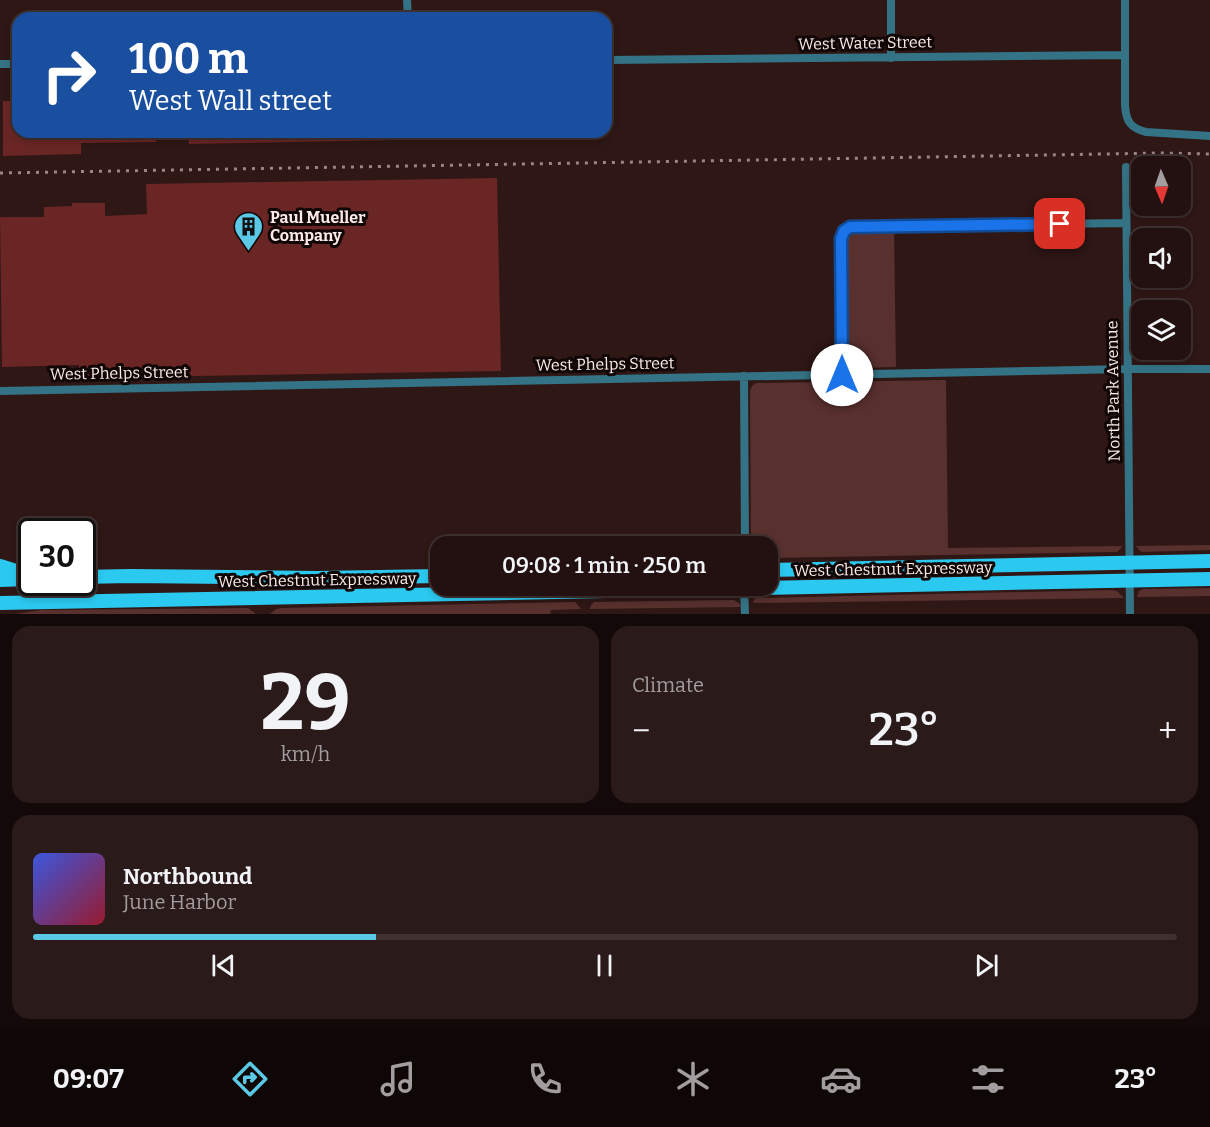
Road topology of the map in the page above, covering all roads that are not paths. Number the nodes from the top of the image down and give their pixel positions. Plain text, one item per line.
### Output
1 (891, 0) edge
2 (1125, 0) edge
3 (1124, 55) junction
4 (891, 58) junction
5 (612, 60) edge
6 (1210, 136) edge
7 (1126, 167) dead end
8 (1126, 223) junction
9 (1127, 369) junction
10 (1210, 369) edge
11 (842, 375) junction
12 (744, 376) junction
13 (0, 391) edge
14 (745, 536) edge
15 (1210, 561) edge
16 (1130, 563) junction
17 (0, 566) edge
18 (778, 570) edge
19 (18, 572) edge
20 (430, 576) edge
21 (96, 577) edge
22 (18, 578) edge
23 (1210, 579) edge
24 (0, 580) edge
25 (1130, 580) junction
26 (778, 587) edge
27 (430, 594) edge
28 (744, 596) edge
29 (19, 602) junction
30 (0, 603) edge
31 (1, 614) edge
32 (745, 614) edge
33 (1130, 614) edge

1 - 4 street
2 - 3 street
3 - 4 street, West Water Street
3 - 6 street
4 - 5 street, West Water Street
7 - 8 street, North Park Avenue
8 - 9 street, North Park Avenue
8 - 11 street
9 - 10 street, West Phelps Street
9 - 11 street, West Phelps Street
9 - 16 street, North Park Avenue
11 - 12 street, West Phelps Street
12 - 13 street, West Phelps Street
12 - 14 street
15 - 16 main road, West Chestnut Expressway
16 - 18 main road, West Chestnut Expressway
16 - 25 street, North Park Avenue
17 - 19 main road
20 - 21 main road, West Chestnut Expressway
22 - 24 main road
23 - 25 main road, West Chestnut Expressway
25 - 26 main road, West Chestnut Expressway
25 - 33 street, North Park Avenue
27 - 29 main road, West Chestnut Expressway
28 - 32 street
29 - 30 main road, West Chestnut Expressway
29 - 31 main road

